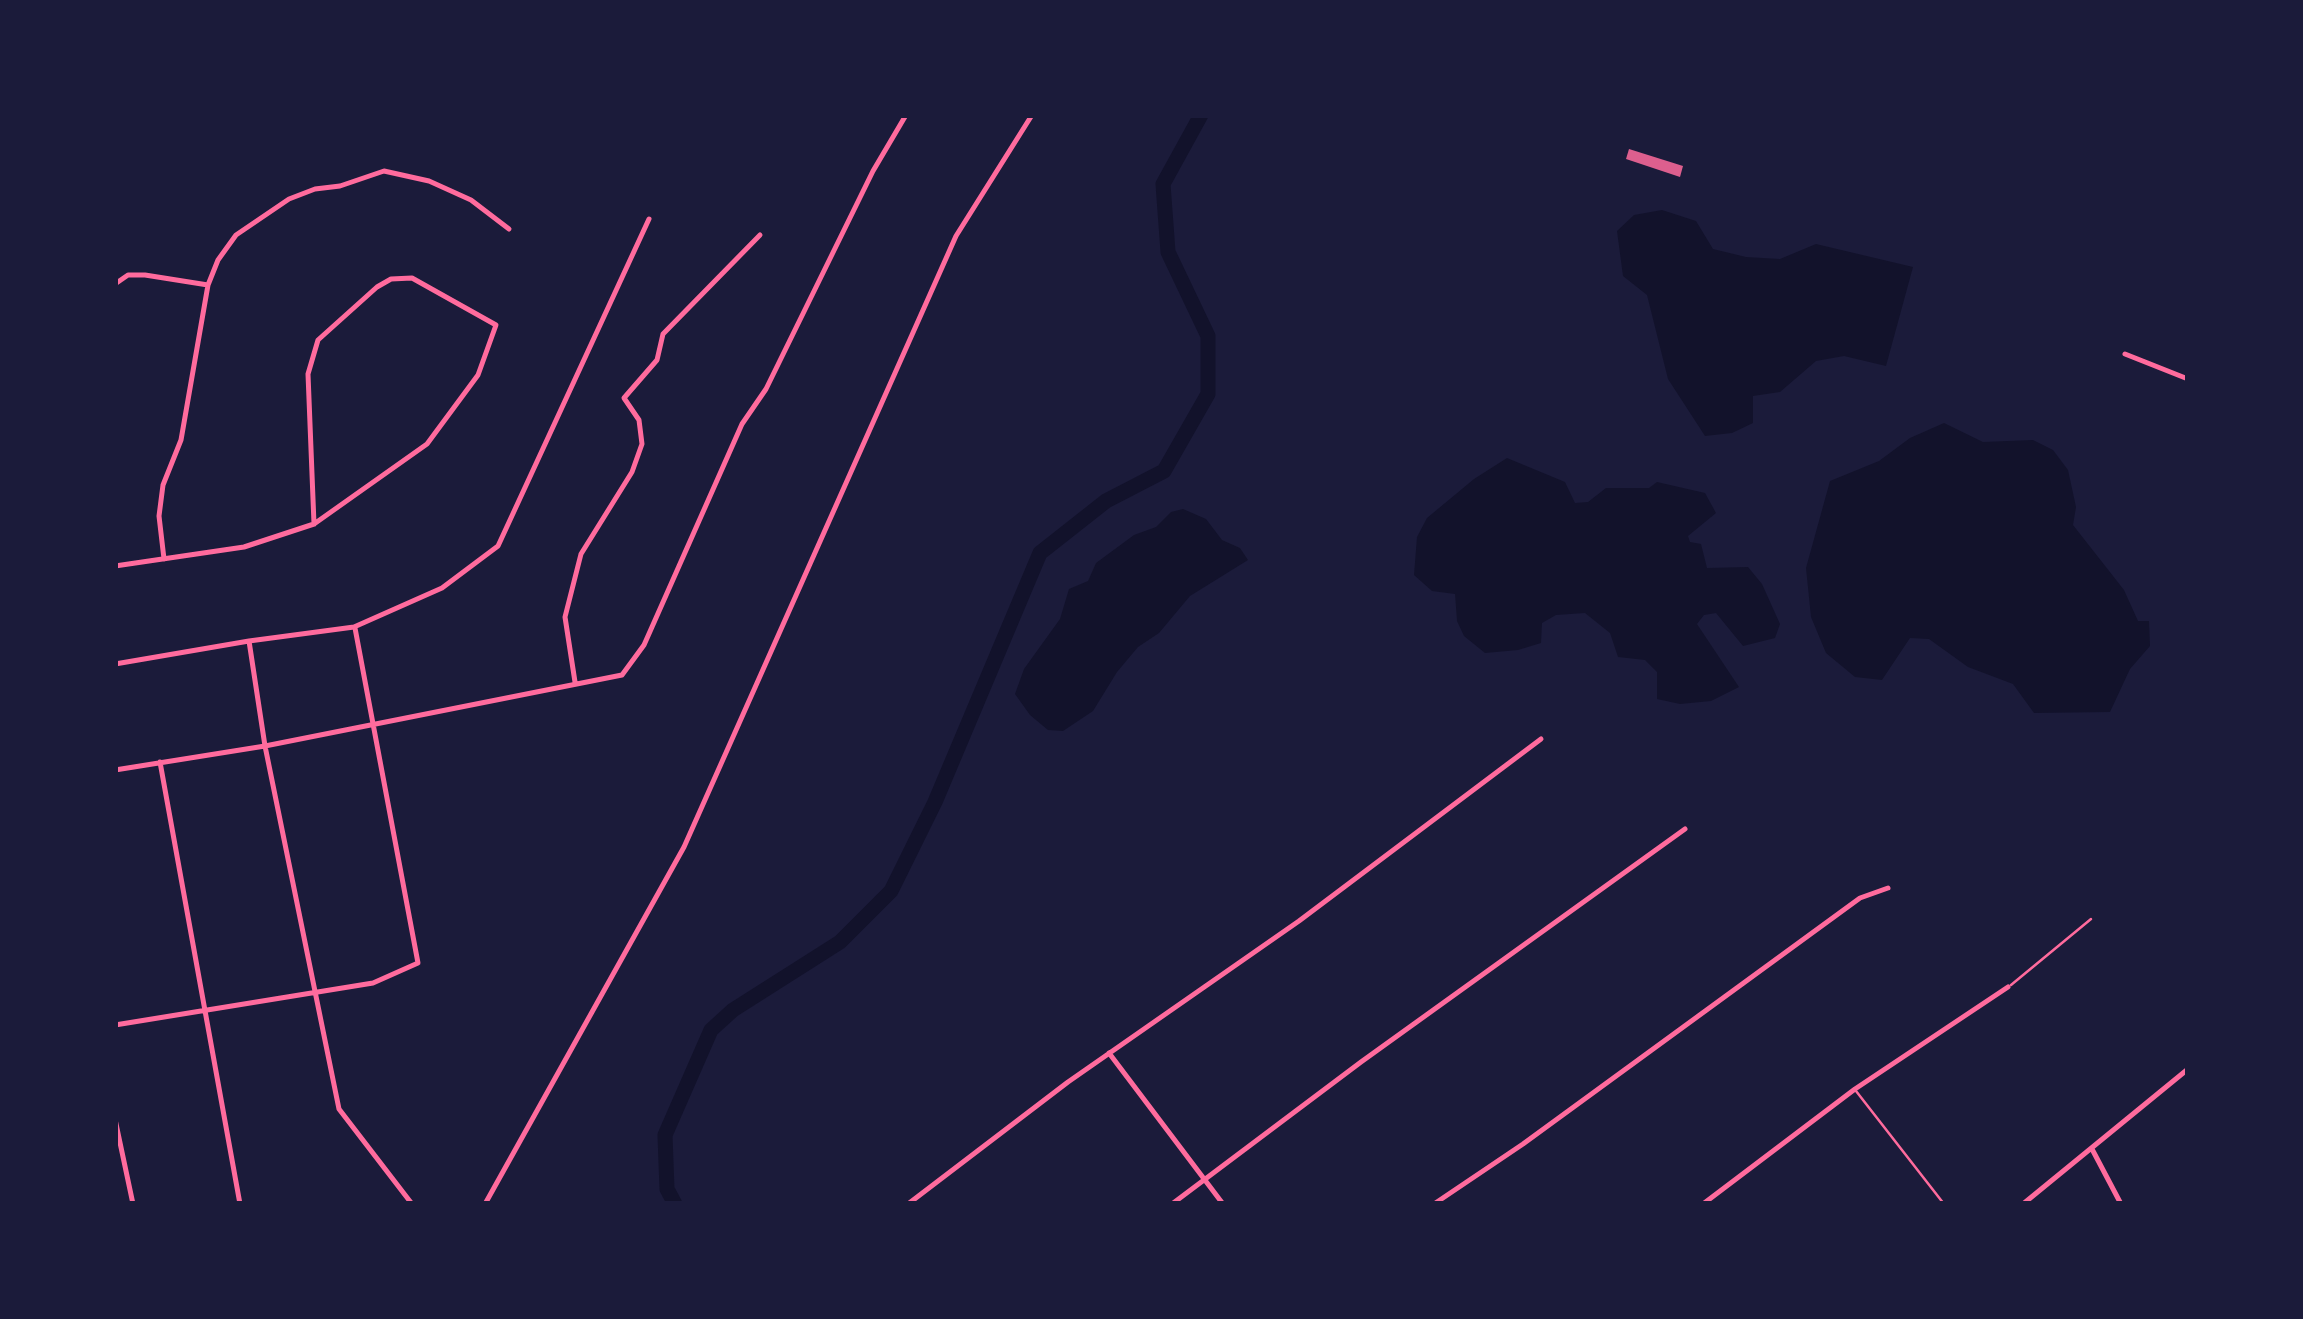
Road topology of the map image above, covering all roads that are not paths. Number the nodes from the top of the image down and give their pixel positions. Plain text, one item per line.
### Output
1 (906, 115) edge
2 (1032, 115) edge
3 (649, 218) dead end
4 (509, 229) dead end
5 (760, 235) dead end
6 (115, 284) edge
7 (208, 285) junction
8 (2126, 354) dead end
9 (2188, 379) edge
10 (314, 524) junction
11 (164, 559) junction
12 (115, 566) edge
13 (354, 627) junction
14 (249, 640) junction
15 (115, 664) edge
16 (575, 682) junction
17 (370, 724) junction
18 (1540, 739) dead end
19 (266, 746) junction
20 (160, 762) junction
21 (115, 770) edge
22 (1684, 829) dead end
23 (1888, 888) dead end
24 (2091, 918) dead end
25 (2008, 987) joint
26 (316, 991) junction
27 (206, 1010) junction
28 (115, 1025) edge
29 (1110, 1053) junction
30 (2188, 1069) edge
31 (1855, 1089) junction
32 (115, 1119) edge
33 (2092, 1148) junction
34 (1204, 1178) junction
35 (133, 1204) edge
36 (240, 1204) edge
37 (412, 1204) edge
38 (485, 1204) edge
39 (908, 1204) edge
40 (1172, 1204) edge
41 (1223, 1204) edge
42 (1434, 1204) edge
43 (1704, 1204) edge
44 (1944, 1204) edge
45 (2023, 1204) edge
46 (2121, 1204) edge

1 - 16 street
2 - 38 street
3 - 13 street
4 - 7 street
5 - 16 street
6 - 7 street
7 - 11 street
8 - 9 street
10 - 10 street
10 - 11 street
11 - 12 street
13 - 14 street
13 - 17 street
14 - 15 street
14 - 19 street
16 - 17 street
17 - 19 street
17 - 26 street
18 - 29 street
19 - 20 street
19 - 26 street
20 - 21 street
20 - 27 street
22 - 34 street
23 - 42 street
24 - 25 lane
25 - 31 street
26 - 27 street
26 - 37 street
27 - 28 street
27 - 36 street
29 - 34 street
29 - 39 street
30 - 33 street
31 - 43 street
31 - 44 lane
32 - 35 street
33 - 45 street
33 - 46 street
34 - 40 street
34 - 41 street

